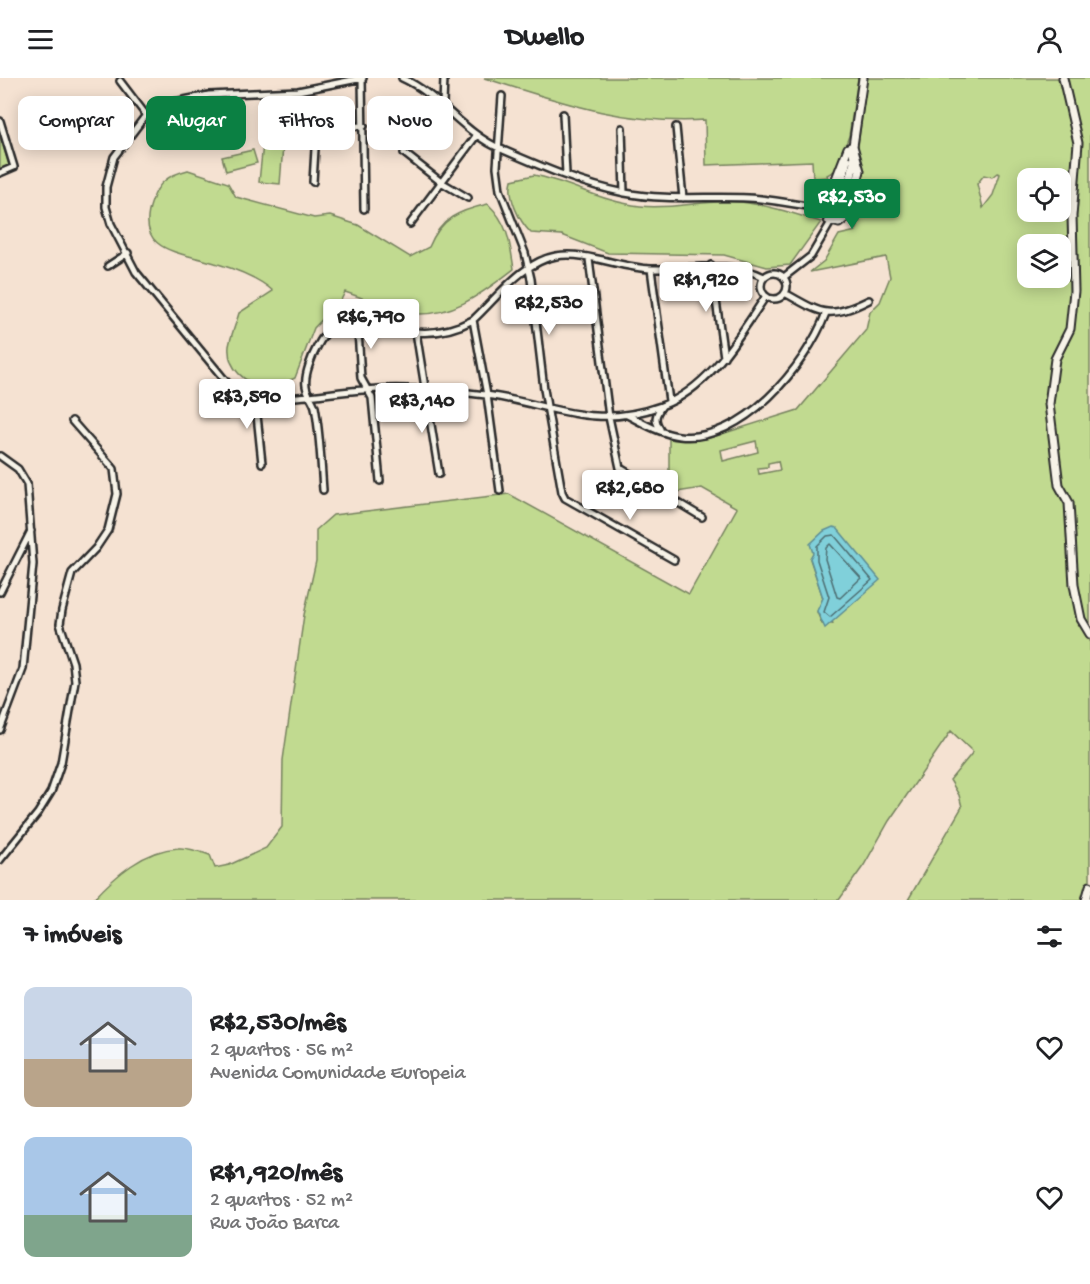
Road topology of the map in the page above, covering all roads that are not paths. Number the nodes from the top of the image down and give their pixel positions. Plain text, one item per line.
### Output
1 (363, 78) edge
2 (402, 78) edge
3 (444, 78) edge
4 (863, 78) edge
5 (1063, 78) edge
6 (120, 81) dead end
7 (204, 96) edge
8 (430, 96) edge
9 (443, 96) edge
10 (502, 96) dead end
11 (453, 114) edge
12 (562, 114) dead end
13 (146, 115) joint
14 (0, 121) edge
15 (364, 126) junction
16 (676, 127) dead end
17 (622, 128) dead end
18 (476, 136) junction
19 (853, 146) junction
20 (499, 148) junction
21 (404, 153) dead end
22 (854, 160) junction
23 (0, 173) edge
24 (566, 174) junction
25 (313, 182) dead end
26 (441, 182) junction
27 (624, 193) junction
28 (855, 194) junction
29 (468, 198) dead end
30 (683, 198) junction
31 (843, 200) junction
32 (826, 206) junction
33 (364, 209) dead end
34 (849, 212) junction
35 (831, 222) junction
36 (410, 224) dead end
37 (128, 253) junction
38 (590, 259) junction
39 (711, 265) junction
40 (108, 266) dead end
41 (529, 267) junction
42 (651, 268) junction
43 (764, 277) junction
44 (784, 277) junction
45 (785, 293) junction
46 (766, 296) junction
47 (869, 300) dead end
48 (826, 313) junction
49 (357, 315) junction
50 (473, 320) junction
51 (416, 332) junction
52 (724, 357) junction
53 (366, 389) junction
54 (427, 390) junction
55 (309, 395) junction
56 (488, 395) junction
57 (255, 396) junction
58 (669, 401) junction
59 (663, 405) junction
60 (549, 411) junction
61 (627, 415) junction
62 (609, 417) junction
63 (72, 421) dead end
64 (661, 431) junction
65 (0, 456) edge
66 (262, 463) dead end
67 (439, 474) dead end
68 (380, 481) dead end
69 (323, 490) dead end
70 (500, 491) dead end
71 (702, 517) dead end
72 (31, 529) junction
73 (674, 560) dead end
74 (0, 592) edge
75 (1090, 634) edge
76 (0, 730) edge
77 (0, 860) edge
78 (1090, 886) edge
79 (1086, 900) edge

1 - 7 street
1 - 15 street
2 - 8 street
3 - 9 street
4 - 19 street
5 - 75 street
6 - 13 street
10 - 20 street
11 - 18 street
12 - 24 street
13 - 37 street
14 - 23 street
15 - 25 street
15 - 33 street
16 - 30 street
17 - 27 street
18 - 20 street
18 - 26 street
19 - 22 street
19 - 22 street
19 - 32 street
20 - 24 street
20 - 41 street
21 - 26 street
22 - 28 street
22 - 31 street
24 - 27 street
26 - 29 street
26 - 36 street
27 - 30 street
28 - 31 street
28 - 34 street
30 - 32 street
31 - 32 street
31 - 34 street
32 - 35 street
34 - 35 street
35 - 44 street
37 - 40 street
37 - 57 street
38 - 41 street
38 - 42 street
38 - 62 street
39 - 42 street
39 - 43 street
39 - 52 street
41 - 50 street
41 - 60 street
42 - 58 street
43 - 44 street
43 - 46 street
44 - 45 street
45 - 46 street
45 - 48 street
46 - 52 street
47 - 48 street
48 - 64 street
49 - 51 street
49 - 53 street
49 - 55 street
50 - 51 street
50 - 56 street
51 - 54 street
52 - 58 street
53 - 54 street
53 - 55 street
53 - 68 street
54 - 56 street
54 - 67 street
55 - 57 street
55 - 69 street
56 - 60 street
56 - 70 street
57 - 66 street
58 - 59 street
59 - 61 street
59 - 64 street
60 - 62 street
60 - 73 street
61 - 62 street
61 - 64 street
62 - 71 street
63 - 77 street
65 - 72 street
72 - 74 street
72 - 76 street
78 - 79 street

